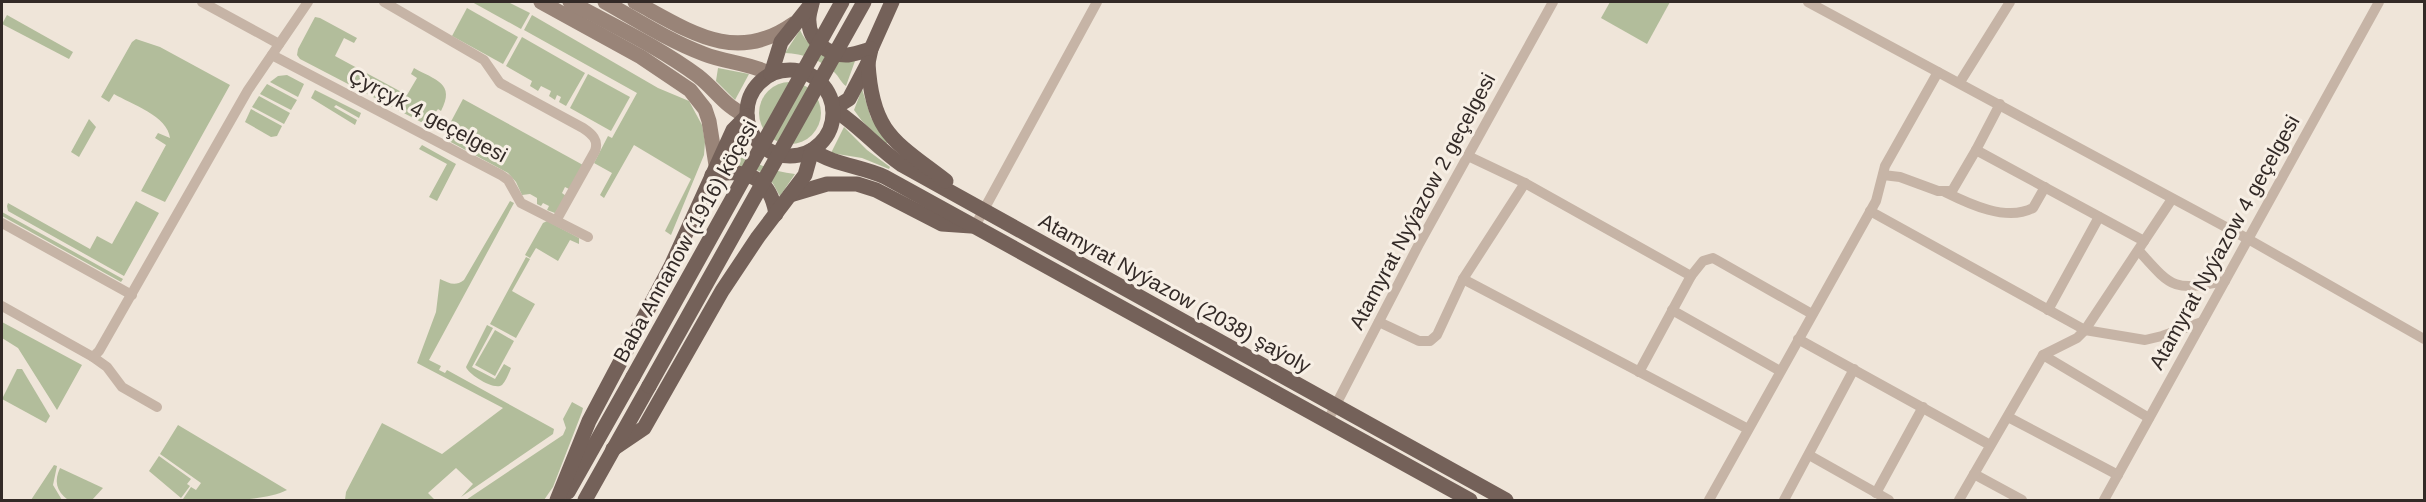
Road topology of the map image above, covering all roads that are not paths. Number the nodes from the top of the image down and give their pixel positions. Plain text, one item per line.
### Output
1 (202, 2) edge
2 (308, 2) edge
3 (384, 2) edge
4 (541, 2) edge
5 (570, 2) edge
6 (605, 2) edge
7 (635, 2) edge
8 (812, 2) edge
9 (842, 2) edge
10 (864, 2) edge
11 (892, 2) edge
12 (1097, 2) edge
13 (1553, 2) edge
14 (1808, 2) edge
15 (2010, 2) edge
16 (2374, 3) edge
17 (793, 24) junction
18 (279, 44) junction
19 (272, 55) junction
20 (869, 56) junction
21 (1938, 72) junction
22 (771, 74) junction
23 (1960, 82) junction
24 (2000, 104) junction
25 (833, 109) junction
26 (747, 116) junction
27 (812, 150) junction
28 (1976, 150) junction
29 (1468, 156) junction
30 (714, 170) junction
31 (1883, 175) junction
32 (1525, 183) junction
33 (2045, 187) junction
34 (1945, 192) junction
35 (790, 195) junction
36 (2172, 199) junction
37 (984, 210) junction
38 (1870, 211) junction
39 (776, 214) junction
40 (2099, 217) junction
41 (557, 219) junction
42 (2, 223) edge
43 (975, 226) junction
44 (588, 237) dead end
45 (2248, 239) junction
46 (2141, 246) junction
47 (1691, 276) junction
48 (1463, 279) junction
49 (2225, 281) junction
50 (132, 295) junction
51 (2, 306) edge
52 (1672, 310) junction
53 (2048, 310) junction
54 (1812, 314) junction
55 (1379, 322) junction
56 (2202, 322) junction
57 (2085, 330) junction
58 (1798, 339) junction
59 (2424, 339) edge
60 (2043, 355) junction
61 (93, 357) junction
62 (1854, 369) junction
63 (1780, 371) junction
64 (1639, 372) junction
65 (157, 407) dead end
66 (1923, 407) junction
67 (1331, 414) junction
68 (2008, 417) junction
69 (2149, 418) junction
70 (1749, 429) junction
71 (1990, 445) junction
72 (613, 449) junction
73 (1809, 455) junction
74 (1974, 474) junction
75 (2118, 475) junction
76 (1883, 498) edge
77 (1712, 500) edge
78 (557, 501) edge
79 (564, 501) edge
80 (585, 501) edge
81 (1470, 501) edge
82 (1506, 501) edge
83 (1784, 501) edge
84 (1959, 501) edge
85 (2022, 501) edge
86 (2104, 501) edge

1 - 18 street
2 - 18 street
3 - 41 street
4 - 30 main road
5 - 26 main road
6 - 22 main road
7 - 17 main road
8 - 17 main road
8 - 20 main road
9 - 79 main road, Baba Annanow (1916) köçesi, bridge
10 - 72 main road, Baba Annanow (1916) köçesi, bridge
11 - 20 main road
12 - 37 street
13 - 29 street, Atamyrat Nyýazow 2 geçelgesi
14 - 21 street
15 - 23 street
16 - 45 street, Atamyrat Nyýazow 4 geçelgesi
17 - 22 main road
18 - 19 street
19 - 41 street, Çyrçyk 4 geçelgesi
19 - 50 street
20 - 25 main road
20 - 37 main road
21 - 23 street
21 - 31 street
22 - 25 main road
22 - 26 main road
23 - 24 street
24 - 28 street
24 - 36 street
25 - 27 main road
25 - 37 main road, Atamyrat Nyýazow (2038) şaýoly
26 - 27 main road
26 - 30 main road
27 - 35 main road
27 - 43 main road, Atamyrat Nyýazow (2038) şaýoly
28 - 33 street
28 - 34 street
29 - 32 street
29 - 55 street, Atamyrat Nyýazow 2 geçelgesi
30 - 39 main road
30 - 78 main road
31 - 34 street
31 - 38 street
32 - 47 street
32 - 48 street
33 - 34 street
33 - 40 street
35 - 39 main road
35 - 43 main road
36 - 45 street
36 - 46 street
37 - 43 street
37 - 67 main road, Atamyrat Nyýazow (2038) şaýoly
38 - 53 street
38 - 54 street
39 - 72 main road
40 - 46 street
40 - 53 street
41 - 44 street, Çyrçyk 4 geçelgesi
42 - 50 street
43 - 67 main road, Atamyrat Nyýazow (2038) şaýoly
45 - 49 street, Atamyrat Nyýazow 4 geçelgesi
45 - 59 street
46 - 49 street
46 - 57 street
47 - 52 street
47 - 54 street
48 - 55 street
48 - 64 street
49 - 56 street, Atamyrat Nyýazow 4 geçelgesi
50 - 61 street
51 - 61 street
52 - 63 street
52 - 64 street
53 - 57 street
54 - 58 street
55 - 67 street, Atamyrat Nyýazow 2 geçelgesi
56 - 57 street
56 - 69 street, Atamyrat Nyýazow 4 geçelgesi
57 - 60 street
58 - 62 street
58 - 63 street
60 - 68 street
60 - 69 street
61 - 65 street
62 - 66 street
62 - 73 street
63 - 70 street
64 - 70 street
66 - 71 street
66 - 76 street
67 - 81 main road, Atamyrat Nyýazow (2038) şaýoly
67 - 82 main road, Atamyrat Nyýazow (2038) şaýoly
68 - 71 street
68 - 75 street
69 - 75 street, Atamyrat Nyýazow 4 geçelgesi
70 - 77 street
71 - 74 street
72 - 80 main road, Baba Annanow (1916) köçesi
73 - 76 street
73 - 83 street
74 - 84 street
74 - 85 street
75 - 86 street, Atamyrat Nyýazow 4 geçelgesi

